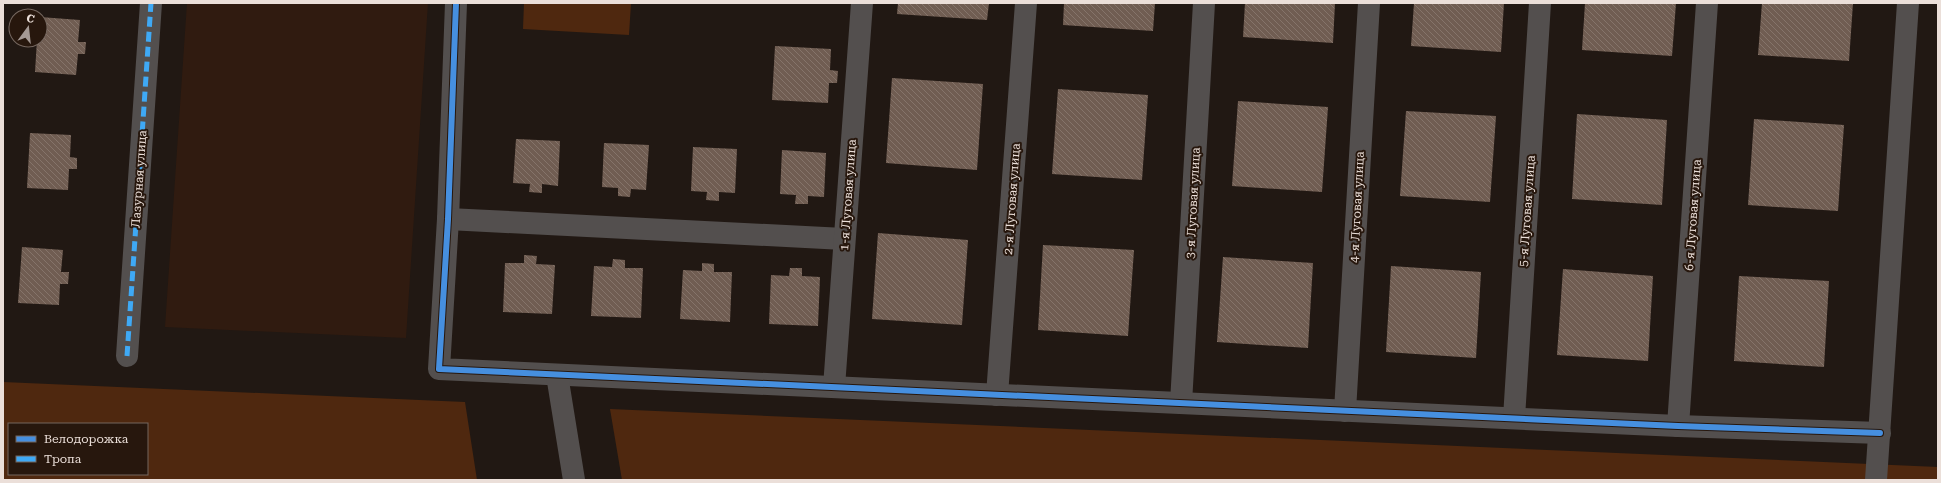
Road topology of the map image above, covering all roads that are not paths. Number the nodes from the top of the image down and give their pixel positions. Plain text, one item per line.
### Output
1 (151, 3) edge
2 (456, 3) edge
3 (862, 3) edge
4 (1026, 3) edge
5 (1204, 3) edge
6 (1370, 3) edge
7 (1540, 3) edge
8 (1707, 3) edge
9 (1908, 3) edge
10 (448, 219) junction
11 (844, 239) junction
12 (127, 356) dead end
13 (557, 375) junction
14 (834, 388) junction
15 (997, 395) junction
16 (1181, 403) junction
17 (1345, 411) junction
18 (1514, 418) junction
19 (1678, 426) junction
20 (1880, 433) junction
21 (574, 480) edge
22 (1876, 480) edge

1 - 12 street, Лазурная улица
2 - 10 street
3 - 11 street, 1-я Луговая улица
4 - 15 street, 2-я Луговая улица
5 - 16 street, 3-я Луговая улица
6 - 17 street, 4-я Луговая улица
7 - 18 street, 5-я Луговая улица
8 - 19 street, 6-я Луговая улица
9 - 20 street
10 - 11 street
10 - 13 street
11 - 14 street, 1-я Луговая улица
13 - 14 street
13 - 21 street
14 - 15 street
15 - 16 street
16 - 17 street
17 - 18 street
18 - 19 street
19 - 20 street
20 - 22 street

